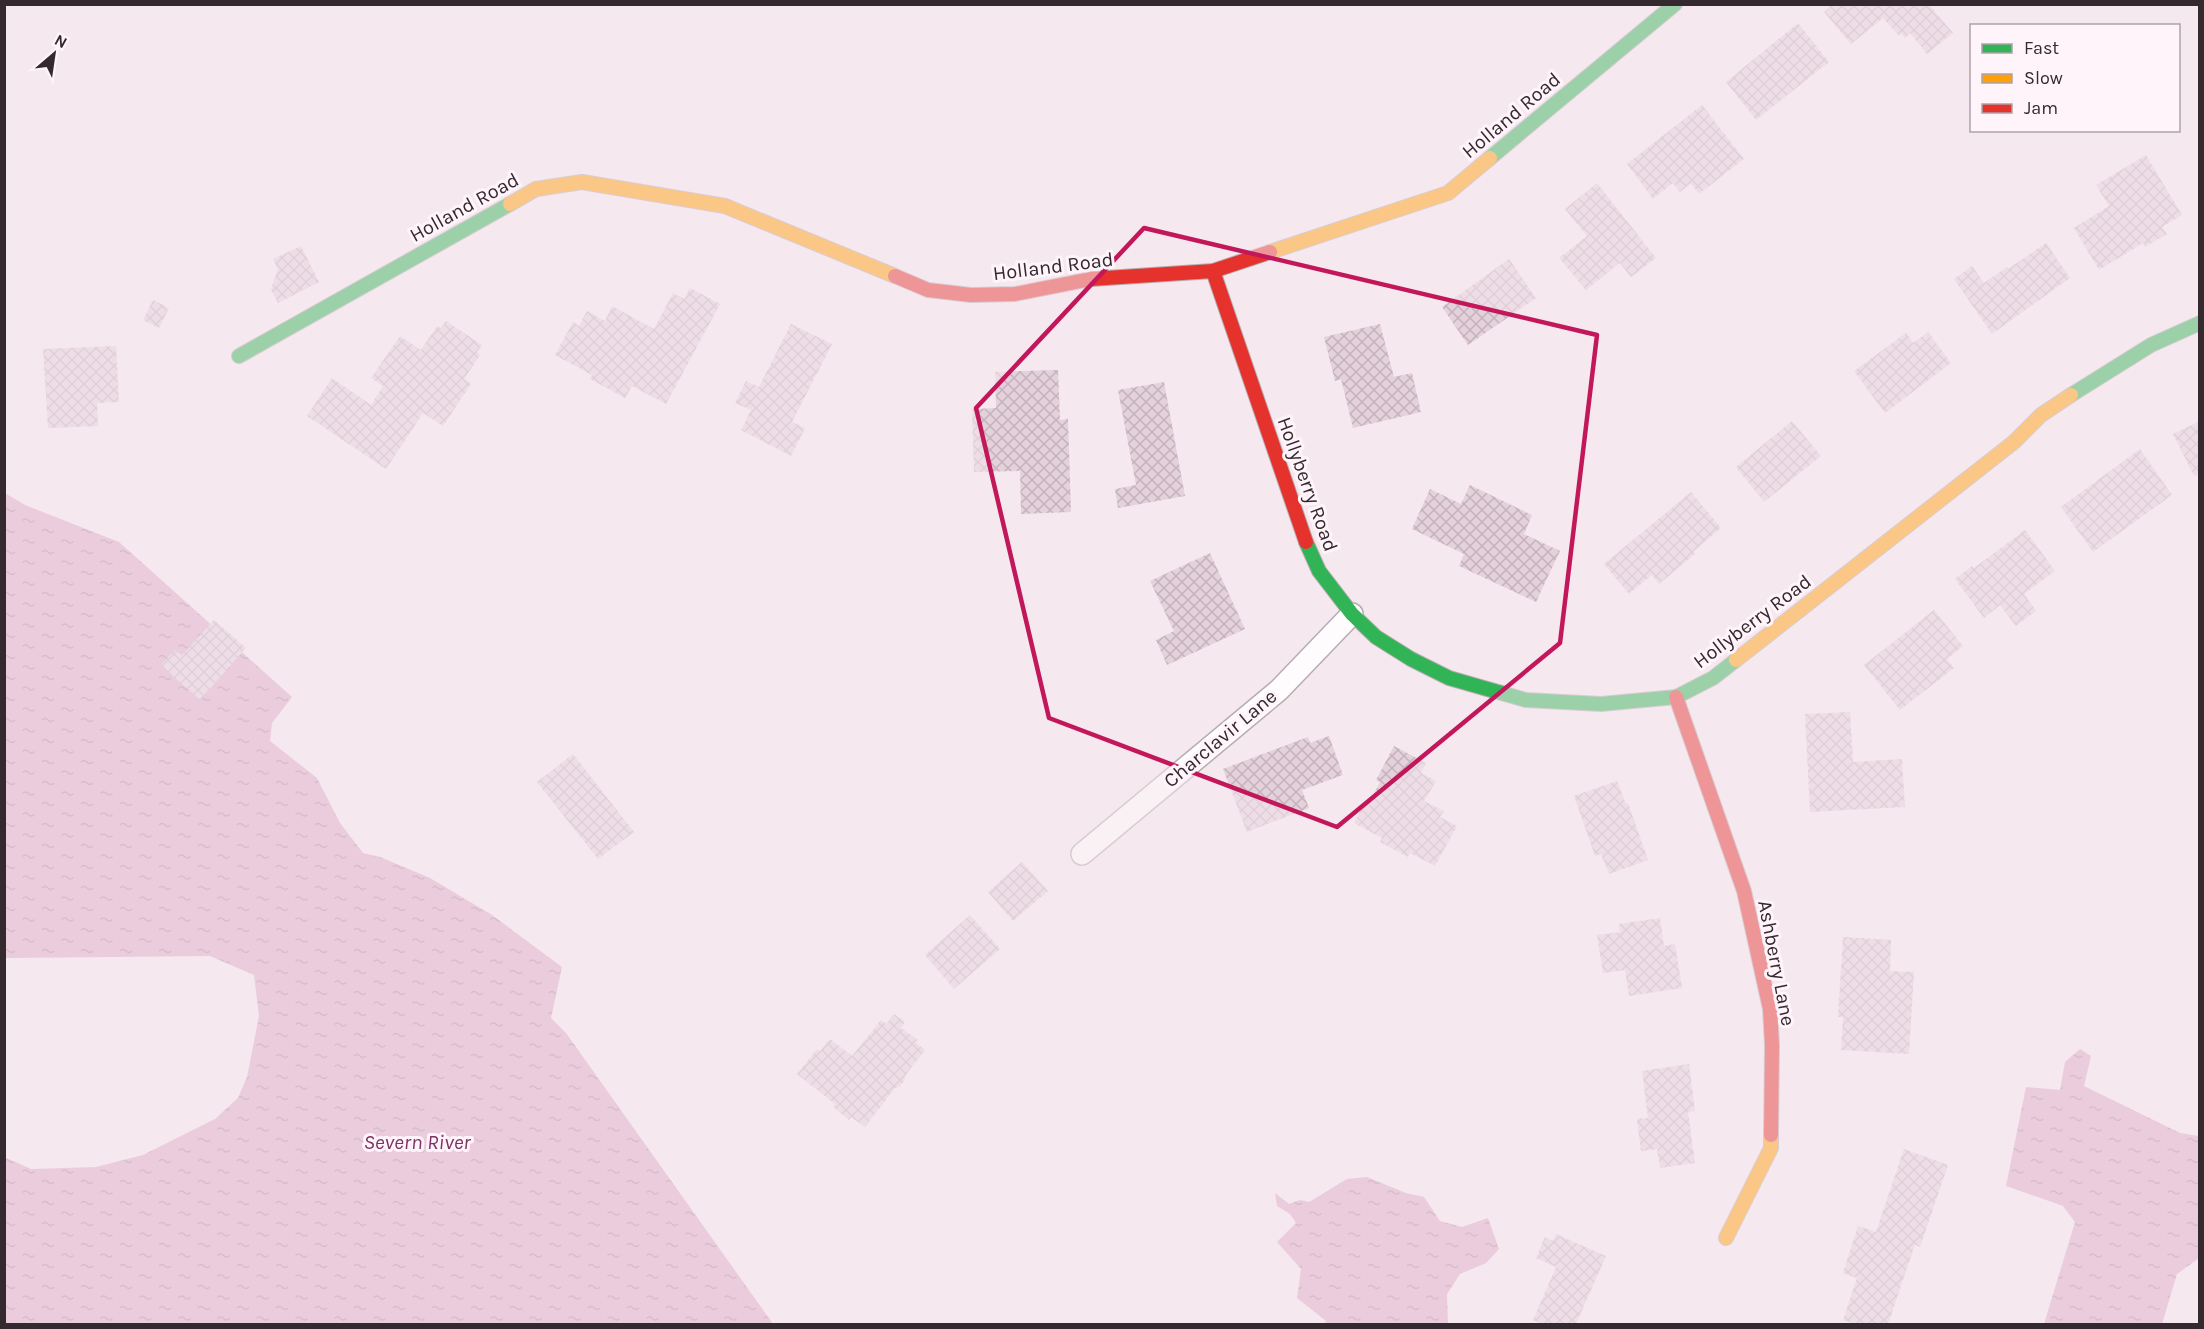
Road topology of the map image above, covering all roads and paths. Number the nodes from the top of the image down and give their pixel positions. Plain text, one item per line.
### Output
1 (1675, 4) edge
2 (1213, 271) junction
3 (2199, 323) edge
4 (239, 356) dead end
5 (1352, 614) junction
6 (1676, 697) junction
7 (1082, 854) dead end
8 (1726, 1238) dead end

1 - 2 street, Holland Road
2 - 4 street, Holland Road
2 - 5 street, Hollyberry Road
3 - 6 street, Hollyberry Road
5 - 6 street, Hollyberry Road
5 - 7 lane, Charclavir Lane
6 - 8 street, Ashberry Lane

